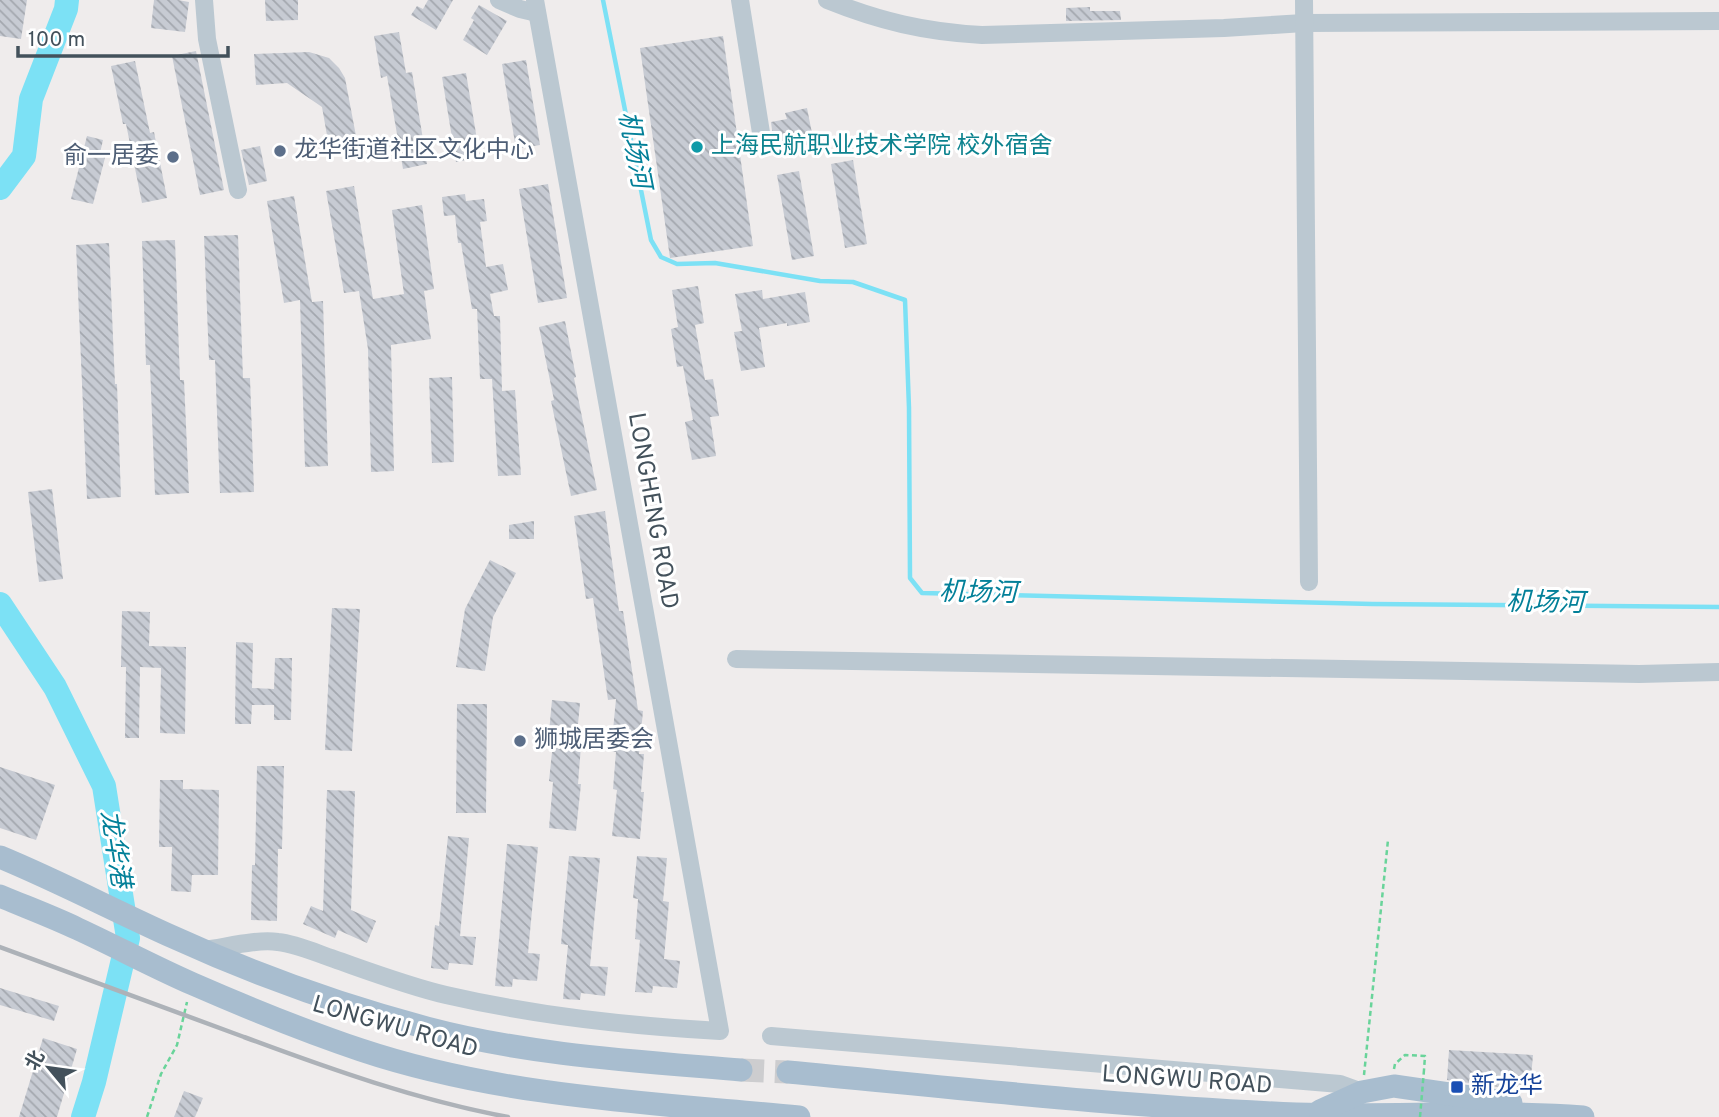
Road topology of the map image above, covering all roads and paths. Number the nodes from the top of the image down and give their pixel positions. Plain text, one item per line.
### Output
1 (204, 0) edge
2 (499, 0) edge
3 (740, 0) edge
4 (827, 0) edge
5 (1304, 0) edge
6 (536, 7) edge
7 (1719, 21) edge
8 (1304, 23) junction
9 (762, 139) dead end
10 (238, 190) dead end
11 (1309, 582) dead end
12 (736, 659) dead end
13 (1719, 673) edge
14 (1388, 840) dead end
15 (0, 856) edge
16 (0, 896) edge
17 (204, 950) junction
18 (191, 983) junction
19 (720, 1031) joint
20 (771, 1036) dead end
21 (1395, 1064) dead end
22 (741, 1070) tunnel mouth
23 (788, 1072) tunnel mouth
24 (1362, 1092) junction
25 (1313, 1115) junction
26 (1576, 1116) edge
27 (147, 1117) edge
28 (799, 1117) edge
29 (1420, 1117) edge
30 (1583, 1117) edge

1 - 10 street
2 - 6 street
3 - 9 street
4 - 8 street
5 - 8 street
6 - 19 street, LONGHENG ROAD
7 - 8 street
8 - 11 street
12 - 13 street
14 - 24 path
15 - 17 main road, LONGWU ROAD
16 - 18 main road, LONGWU ROAD
17 - 19 street, LONGWU ROAD
17 - 22 main road, LONGWU ROAD
18 - 27 path
18 - 28 main road, LONGWU ROAD
20 - 24 street
21 - 29 path, bridge
23 - 25 main road, LONGWU ROAD
24 - 25 main road
24 - 26 main road
25 - 26 main road, LONGWU ROAD
26 - 30 main road, LONGWU ROAD

